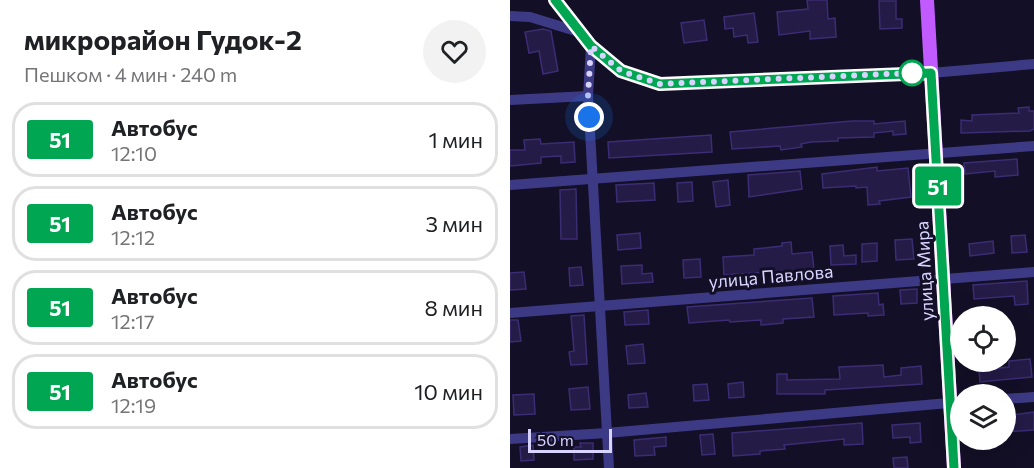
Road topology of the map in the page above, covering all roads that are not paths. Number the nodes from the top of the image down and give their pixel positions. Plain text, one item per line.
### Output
1 (555, 0) edge
2 (927, 0) edge
3 (510, 16) edge
4 (579, 32) junction
5 (591, 46) junction
6 (1034, 64) edge
7 (931, 73) junction
8 (588, 96) junction
9 (510, 100) edge
10 (1034, 146) edge
11 (937, 153) junction
12 (594, 177) junction
13 (510, 185) edge
14 (1034, 272) edge
15 (942, 278) junction
16 (599, 306) junction
17 (510, 313) edge
18 (953, 384) edge
19 (1034, 397) edge
20 (1016, 398) edge
21 (950, 402) edge
22 (607, 434) junction
23 (510, 439) edge
24 (954, 450) edge
25 (609, 468) edge
26 (954, 468) edge

1 - 4 street
2 - 7 main road, улица Мира
3 - 4 street
4 - 5 street
5 - 7 street
5 - 8 street
6 - 7 street
7 - 11 main road, улица Мира
8 - 9 street
8 - 12 street
10 - 11 street
11 - 12 street
11 - 15 main road, улица Мира
12 - 13 street
12 - 16 street
14 - 15 street, улица Павлова
15 - 16 street, улица Павлова
15 - 18 main road, улица Мира
16 - 17 street, улица Павлова
16 - 22 street
19 - 20 street
21 - 22 street
22 - 23 street
22 - 25 street
24 - 26 main road, улица Мира

